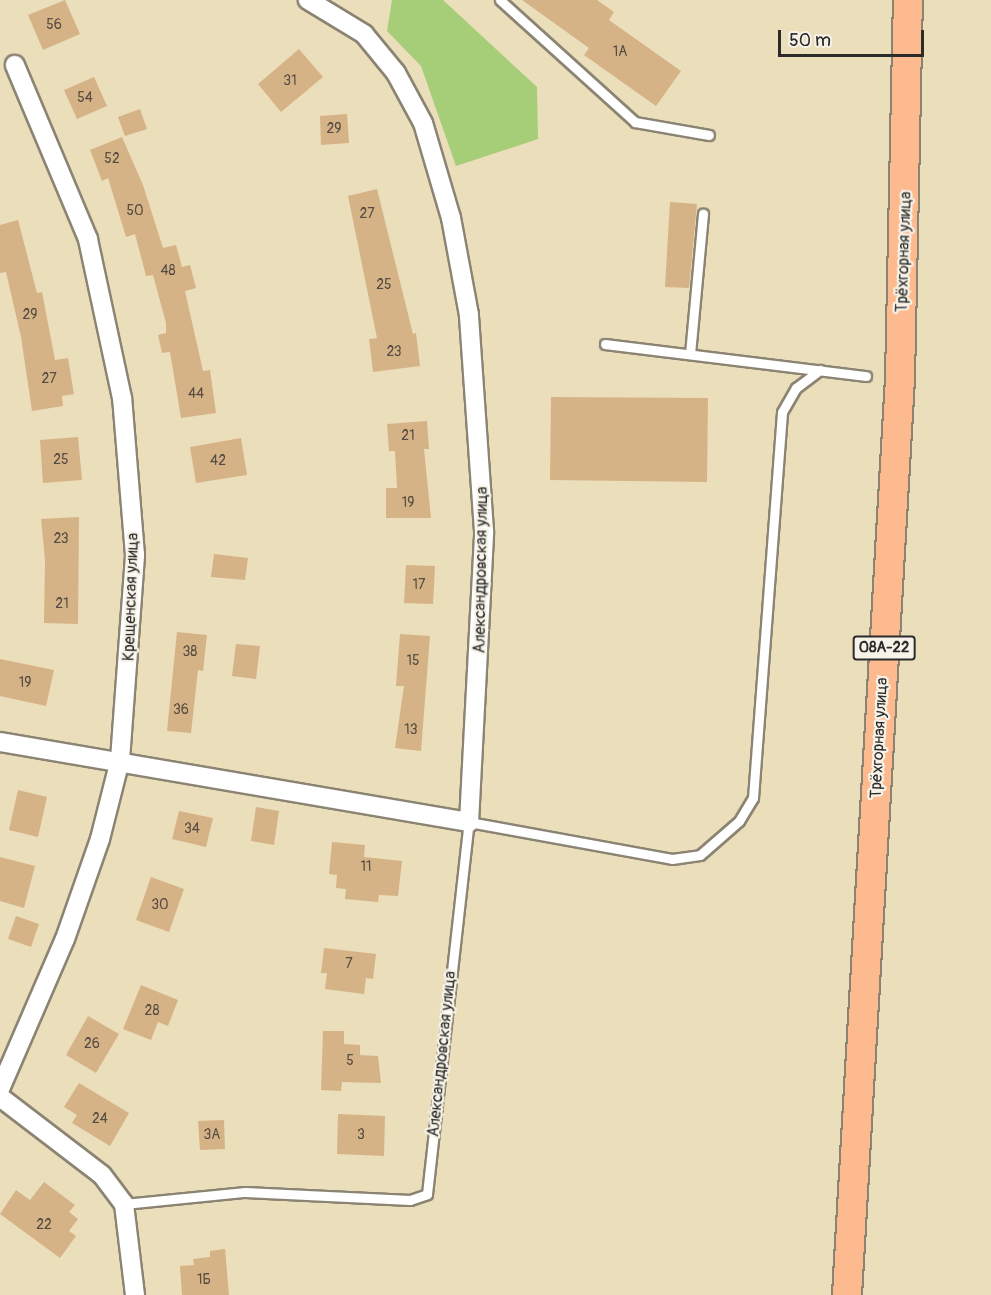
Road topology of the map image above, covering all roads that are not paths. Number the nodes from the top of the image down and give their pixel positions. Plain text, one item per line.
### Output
1 (308, 0) edge
2 (500, 0) edge
3 (908, 0) edge
4 (15, 65) dead end
5 (709, 135) dead end
6 (703, 214) dead end
7 (605, 344) dead end
8 (690, 354) junction
9 (820, 370) junction
10 (866, 376) dead end
11 (0, 742) edge
12 (120, 760) junction
13 (469, 822) junction
14 (0, 1089) edge
15 (0, 1097) edge
16 (124, 1204) junction
17 (135, 1295) edge
18 (847, 1295) edge

1 - 13 street, Александровская улица
2 - 5 lane
3 - 18 highway, Трёхгорная улица / 08А-22
4 - 12 street, Крещенская улица
6 - 8 lane
7 - 8 lane
8 - 9 lane
9 - 10 lane
9 - 13 lane
11 - 12 street
12 - 13 street
12 - 14 street, Крещенская улица
13 - 16 lane, Александровская улица
15 - 16 street
16 - 17 street

